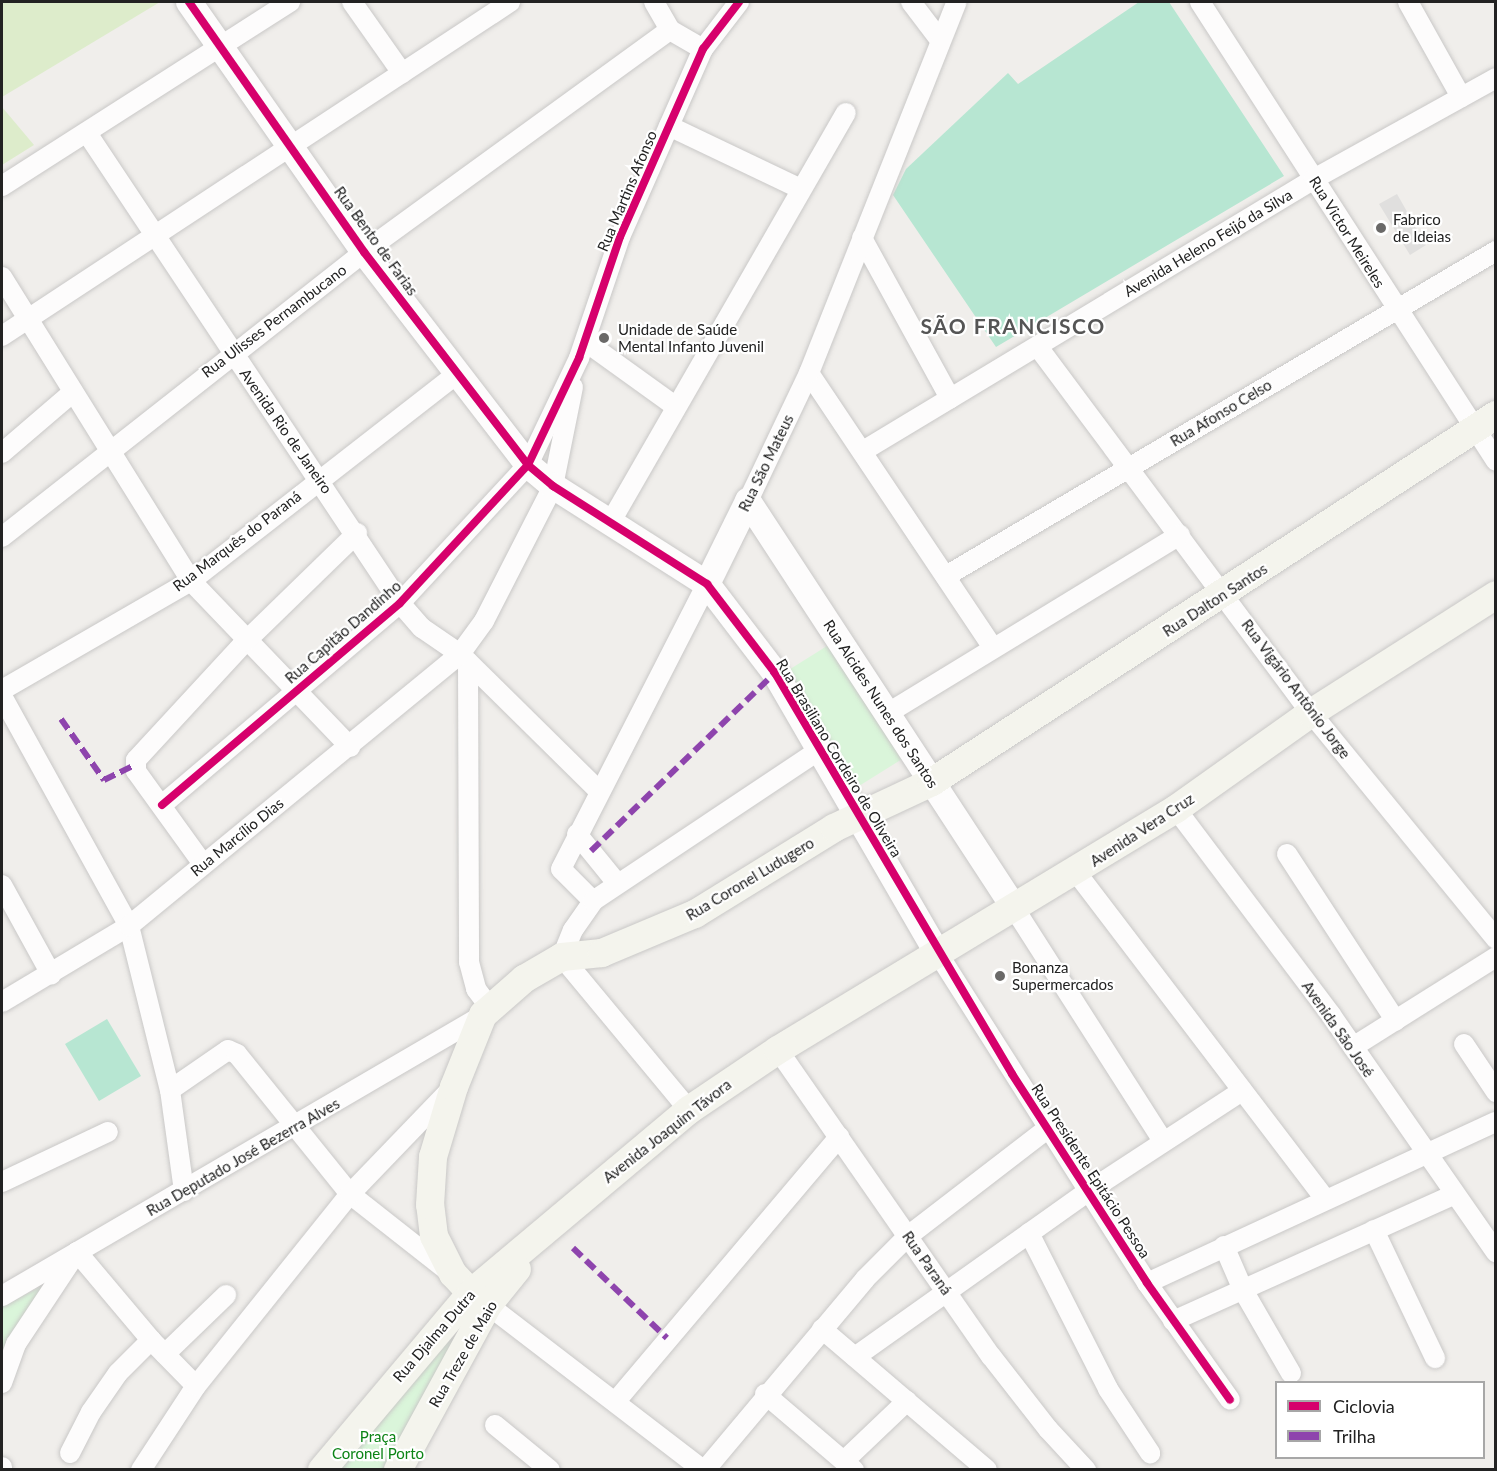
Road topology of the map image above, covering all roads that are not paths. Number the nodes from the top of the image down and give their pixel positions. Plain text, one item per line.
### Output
1 (189, 2) edge
2 (290, 2) edge
3 (352, 2) edge
4 (508, 2) edge
5 (654, 2) edge
6 (739, 2) edge
7 (910, 2) edge
8 (957, 2) edge
9 (1200, 2) edge
10 (1408, 2) edge
11 (670, 30) junction
12 (940, 40) junction
13 (223, 46) junction
14 (703, 49) junction
15 (402, 73) junction
16 (1496, 78) edge
17 (1461, 97) junction
18 (846, 113) dead end
19 (669, 126) junction
20 (87, 133) junction
21 (292, 143) junction
22 (1314, 179) junction
23 (2, 186) edge
24 (801, 189) junction
25 (157, 234) junction
26 (862, 238) junction
27 (1496, 251) edge
28 (364, 252) junction
29 (2, 277) edge
30 (1394, 308) junction
31 (28, 318) junction
32 (2, 336) edge
33 (1038, 347) junction
34 (582, 350) junction
35 (231, 354) junction
36 (458, 373) junction
37 (808, 373) junction
38 (72, 393) junction
39 (950, 398) junction
40 (675, 406) junction
41 (1485, 422) edge
42 (108, 451) junction
43 (863, 451) junction
44 (2, 453) edge
45 (1496, 461) edge
46 (528, 465) junction
47 (1130, 468) junction
48 (320, 477) junction
49 (552, 486) junction
50 (748, 501) junction
51 (610, 523) junction
52 (357, 533) junction
53 (1180, 534) junction
54 (2, 537) edge
55 (946, 576) junction
56 (191, 580) junction
57 (707, 584) junction
58 (1225, 594) junction
59 (1496, 595) edge
60 (400, 603) junction
61 (246, 641) junction
62 (993, 648) junction
63 (464, 658) junction
64 (2, 690) edge
65 (294, 691) junction
66 (2, 696) edge
67 (888, 713) junction
68 (1311, 713) junction
69 (350, 747) junction
70 (819, 750) junction
71 (932, 782) junction
72 (599, 791) junction
73 (162, 805) junction
74 (1176, 809) junction
75 (859, 815) junction
76 (577, 834) junction
77 (1287, 854) dead end
78 (203, 864) junction
79 (1076, 872) junction
80 (617, 883) junction
81 (2, 885) edge
82 (593, 901) junction
83 (1014, 908) junction
84 (129, 926) junction
85 (1496, 939) edge
86 (937, 952) junction
87 (562, 957) junction
88 (1496, 957) edge
89 (51, 974) junction
90 (2, 1002) edge
91 (487, 1012) junction
92 (1395, 1022) junction
93 (1464, 1044) dead end
94 (1353, 1047) junction
95 (778, 1050) junction
96 (454, 1087) junction
97 (170, 1090) junction
98 (1242, 1091) junction
99 (1496, 1092) edge
100 (689, 1110) junction
101 (1496, 1122) edge
102 (293, 1128) junction
103 (1047, 1130) junction
104 (108, 1132) dead end
105 (839, 1137) junction
106 (1163, 1141) junction
107 (1424, 1154) junction
108 (2, 1182) edge
109 (184, 1191) junction
110 (1089, 1191) junction
111 (350, 1194) junction
112 (1454, 1195) junction
113 (1324, 1198) junction
114 (560, 1217) joint
115 (1374, 1230) junction
116 (1029, 1233) junction
117 (908, 1236) junction
118 (1224, 1246) junction
119 (77, 1252) junction
120 (1496, 1252) edge
121 (1147, 1283) junction
122 (946, 1290) junction
123 (1243, 1290) junction
124 (471, 1291) junction
125 (226, 1295) dead end
126 (2, 1296) edge
127 (1173, 1322) junction
128 (822, 1329) junction
129 (151, 1340) junction
130 (165, 1354) junction
131 (855, 1357) junction
132 (1435, 1358) dead end
133 (402, 1372) junction
134 (1291, 1373) dead end
135 (2, 1383) edge
136 (196, 1386) junction
137 (440, 1394) junction
138 (765, 1394) junction
139 (1230, 1400) dead end
140 (615, 1401) junction
141 (907, 1401) junction
142 (495, 1425) dead end
143 (70, 1453) dead end
144 (1150, 1453) dead end
145 (849, 1465) edge
146 (141, 1470) edge
147 (322, 1470) edge
148 (398, 1470) edge
149 (550, 1470) edge
150 (704, 1470) edge
151 (987, 1470) edge
152 (1086, 1470) edge

1 - 13 street, Rua Bento de Farias
2 - 13 street
3 - 15 street
4 - 15 street
5 - 11 street
6 - 14 street, Rua Martins Afonso
7 - 12 street
8 - 12 street, Rua São Mateus
9 - 22 street, Rua Victor Meireles
10 - 17 street
11 - 14 street
11 - 28 street, Rua Ulisses Pernambucano
12 - 26 street, Rua São Mateus
13 - 20 street
13 - 21 street, Rua Bento de Farias
14 - 19 street, Rua Martins Afonso
15 - 21 street
16 - 17 street, Avenida Heleno Feijó da Silva
17 - 22 street, Avenida Heleno Feijó da Silva
18 - 24 street
19 - 24 street
19 - 34 street, Rua Martins Afonso
20 - 23 street
20 - 25 street, Avenida Rio de Janeiro
21 - 25 street
21 - 28 street, Rua Bento de Farias
22 - 30 street, Rua Victor Meireles
22 - 33 street, Avenida Heleno Feijó da Silva
24 - 40 street
25 - 31 street
25 - 35 street, Avenida Rio de Janeiro
26 - 37 street, Rua São Mateus
26 - 39 street
27 - 30 street, Rua Afonso Celso
28 - 35 street, Rua Ulisses Pernambucano
28 - 36 street, Rua Bento de Farias
29 - 31 street
30 - 41 street, Rua Victor Meireles
30 - 47 street, Rua Afonso Celso
31 - 32 street
31 - 38 street
33 - 39 street, Avenida Heleno Feijó da Silva
33 - 47 street, Rua Vigário Antônio Jorge
34 - 40 street
34 - 46 street, Rua Martins Afonso
34 - 49 street, Rua Martins Afonso
35 - 42 street, Rua Ulisses Pernambucano
35 - 48 street, Avenida Rio de Janeiro
36 - 46 street, Rua Bento de Farias
36 - 48 street, Rua Marquês do Paraná
37 - 43 street
37 - 50 street, Rua São Mateus
38 - 42 street
38 - 44 street
39 - 43 street, Avenida Heleno Feijó da Silva
40 - 51 street
41 - 45 street, Rua Victor Meireles
41 - 58 main road, Rua Dalton Santos
42 - 54 street, Rua Ulisses Pernambucano
42 - 56 street
43 - 55 street
46 - 49 street, Rua Bento de Farias
46 - 60 street, Rua Capitão Dandinho
47 - 53 street, Rua Vigário Antônio Jorge
47 - 55 street, Rua Afonso Celso
48 - 52 street, Avenida Rio de Janeiro
48 - 56 street, Rua Marquês do Paraná
49 - 51 street, Rua Bento de Farias
49 - 63 street, Rua Martins Afonso
50 - 57 street, Rua São Mateus
50 - 67 street, Rua Alcides Nunes dos Santos
51 - 57 street, Rua Bento de Farias
52 - 60 street, Avenida Rio de Janeiro
52 - 61 street
53 - 58 street, Rua Vigário Antônio Jorge
53 - 62 street
55 - 62 street
56 - 61 street
56 - 64 street, Rua Marquês do Paraná
57 - 70 street, Rua Brasiliano Cordeiro de Oliveira
57 - 72 street, Rua São Mateus
58 - 68 street, Rua Vigário Antônio Jorge
58 - 71 main road, Rua Dalton Santos
59 - 68 main road, Avenida Vera Cruz
60 - 63 street, Avenida Rio de Janeiro
60 - 65 street, Rua Capitão Dandinho
61 - 65 street
61 - 73 street
62 - 67 street
63 - 69 street, Rua Marcílio Dias
63 - 72 street, Avenida Rio de Janeiro
63 - 91 street
65 - 69 street
65 - 73 street, Rua Capitão Dandinho
66 - 84 street
67 - 71 street, Rua Alcides Nunes dos Santos
68 - 74 main road, Avenida Vera Cruz
68 - 85 street, Rua Vigário Antônio Jorge
69 - 78 street, Rua Marcílio Dias
70 - 75 street, Rua Brasiliano Cordeiro de Oliveira
70 - 80 street
71 - 75 main road, Rua Coronel Ludugero
71 - 83 street, Rua Alcides Nunes dos Santos
72 - 76 street, Rua São Mateus
73 - 78 street
74 - 79 main road, Avenida Vera Cruz
74 - 94 street, Avenida São José
75 - 86 street, Rua Brasiliano Cordeiro de Oliveira
75 - 87 main road, Rua Coronel Ludugero
76 - 80 street
76 - 82 street, Rua São Mateus
77 - 92 street
78 - 84 street, Rua Marcílio Dias
79 - 83 main road, Avenida Vera Cruz
79 - 98 street
80 - 82 street
81 - 89 street
82 - 87 street
83 - 86 main road, Avenida Vera Cruz
83 - 106 street
84 - 89 street, Rua Marcílio Dias
84 - 97 street
86 - 95 main road, Avenida Vera Cruz
86 - 103 street, Rua Presidente Epitácio Pessoa
87 - 91 main road
87 - 100 street
88 - 92 street
89 - 90 street, Rua Marcílio Dias
91 - 96 main road
91 - 102 street, Rua Deputado José Bezerra Alves
92 - 94 street
93 - 99 street
94 - 107 street, Avenida São José
95 - 100 main road, Avenida Joaquim Távora
95 - 105 street, Rua Paraná
96 - 111 street
96 - 124 main road
97 - 102 street
97 - 109 street
98 - 106 street
98 - 113 street
100 - 114 main road, Avenida Joaquim Távora
101 - 107 street
102 - 109 street, Rua Deputado José Bezerra Alves
102 - 111 street
103 - 110 street, Rua Presidente Epitácio Pessoa
103 - 117 street
104 - 108 street
105 - 117 street, Rua Paraná
105 - 140 street
106 - 110 street
107 - 112 street, Avenida São José
107 - 113 street
109 - 119 street, Rua Deputado José Bezerra Alves
110 - 116 street
110 - 121 street, Rua Presidente Epitácio Pessoa
111 - 124 street
111 - 136 street
112 - 115 street
112 - 120 street, Avenida São José
113 - 118 street
114 - 124 main road, Rua Treze de Maio
115 - 123 street
115 - 132 street
116 - 122 street
116 - 144 street
117 - 122 street, Rua Paraná
117 - 128 street
118 - 121 street
118 - 123 street
119 - 126 street, Rua Deputado José Bezerra Alves
119 - 129 street
119 - 135 street
121 - 127 street, Rua Presidente Epitácio Pessoa
122 - 131 street
122 - 152 street, Rua Paraná
123 - 127 street
123 - 134 street
124 - 133 main road, Rua Djalma Dutra
124 - 137 main road, Rua Treze de Maio
124 - 140 street
125 - 130 street
127 - 139 street, Rua Presidente Epitácio Pessoa
128 - 131 street
128 - 138 street
129 - 130 street
129 - 143 street
130 - 136 street
131 - 141 street
133 - 137 main road
133 - 147 main road, Rua Djalma Dutra
136 - 146 street
137 - 148 main road, Rua Treze de Maio
138 - 145 street
138 - 150 street
140 - 150 street
141 - 145 street
141 - 151 street
142 - 149 street

